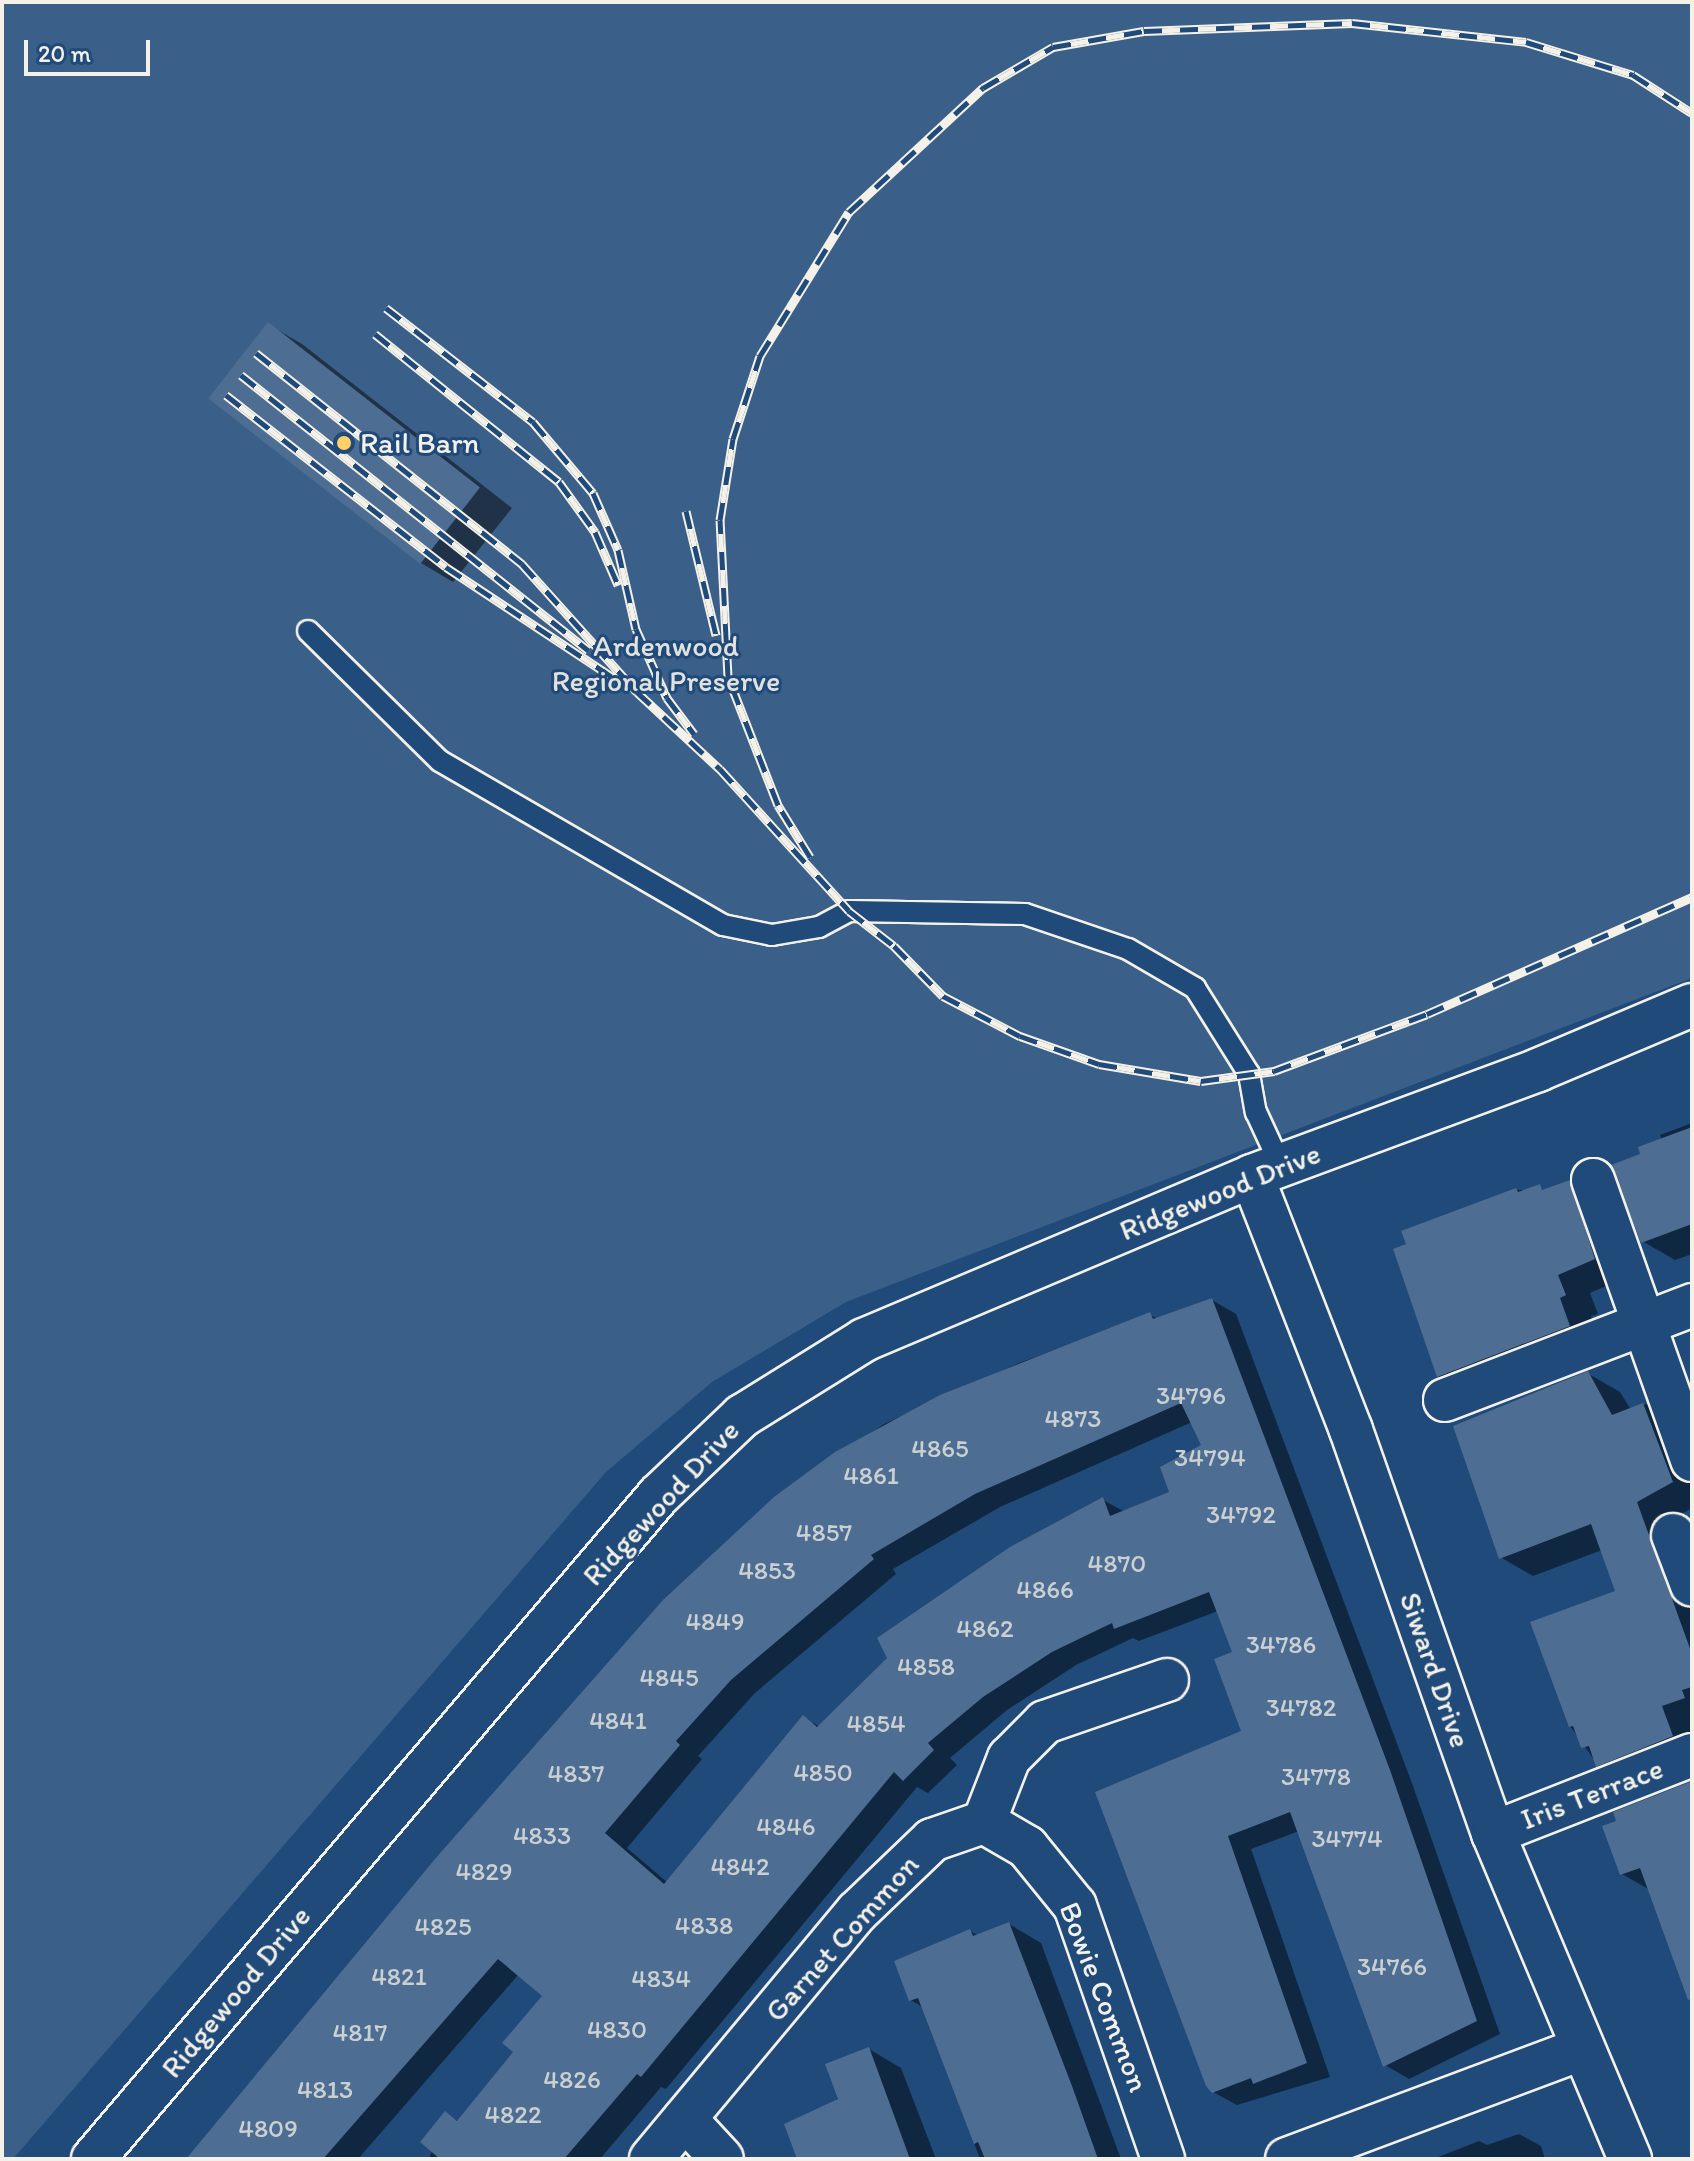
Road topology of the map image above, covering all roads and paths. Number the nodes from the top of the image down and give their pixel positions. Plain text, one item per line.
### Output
1 (308, 631) dead end
2 (1692, 1005) edge
3 (1266, 1171) junction
4 (1593, 1180) dead end
5 (1692, 1305) edge
6 (1645, 1323) junction
7 (1445, 1400) dead end
8 (1692, 1460) edge
9 (1673, 1535) dead end
10 (1692, 1585) edge
11 (1167, 1680) dead end
12 (1692, 1755) edge
13 (984, 1822) junction
14 (1493, 1833) junction
15 (1581, 2049) junction
16 (685, 2119) junction
17 (93, 2159) edge
18 (651, 2159) edge
19 (722, 2159) edge
20 (1163, 2159) edge
21 (1287, 2159) edge
22 (1630, 2159) edge

1 - 3 lane
2 - 3 street, Ridgewood Drive
3 - 14 street, Siward Drive
3 - 17 street, Ridgewood Drive
4 - 6 street
5 - 6 street
6 - 7 street
6 - 8 street
9 - 10 street
11 - 13 street
12 - 14 street, Iris Terrace
13 - 16 street, Garnet Common
13 - 20 street, Bowie Common
14 - 15 street, Siward Drive
15 - 21 street
15 - 22 street, Siward Drive
16 - 18 street, Garnet Common
16 - 19 street

